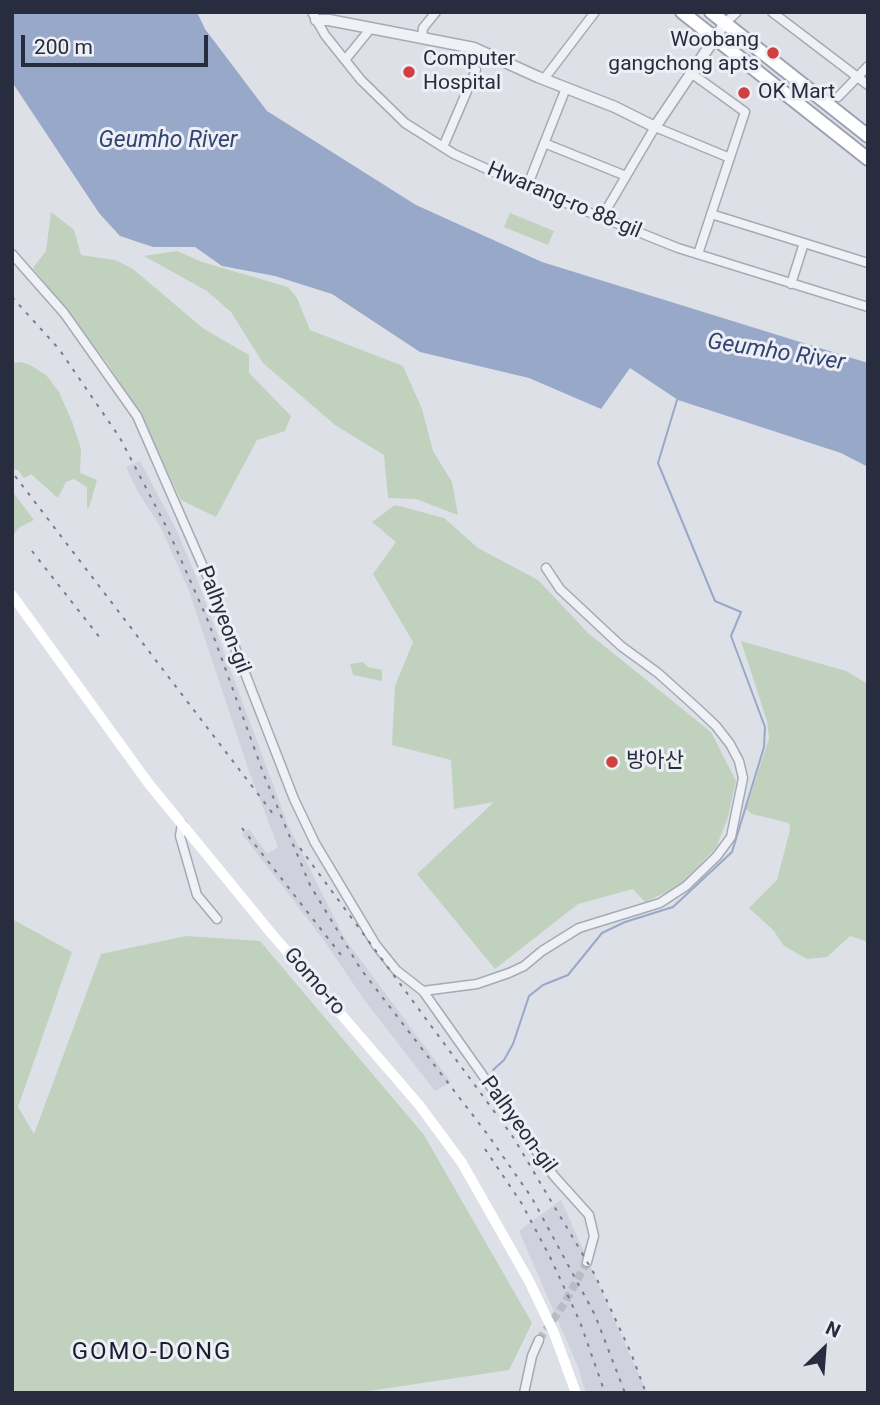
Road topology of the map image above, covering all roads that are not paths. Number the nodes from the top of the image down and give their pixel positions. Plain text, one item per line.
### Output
1 (436, 12) edge
2 (595, 12) edge
3 (682, 12) edge
4 (711, 12) edge
5 (737, 12) edge
6 (772, 12) edge
7 (314, 16) edge
8 (725, 23) junction
9 (373, 29) junction
10 (422, 37) junction
11 (714, 38) junction
12 (345, 60) junction
13 (868, 66) edge
14 (476, 70) dead end
15 (691, 73) junction
16 (857, 77) junction
17 (544, 79) junction
18 (868, 85) edge
19 (566, 88) junction
20 (838, 97) dead end
21 (655, 127) junction
22 (868, 136) edge
23 (544, 143) junction
24 (443, 147) junction
25 (730, 158) junction
26 (868, 159) edge
27 (626, 176) junction
28 (527, 187) junction
29 (711, 214) junction
30 (602, 217) junction
31 (804, 243) junction
32 (12, 254) edge
33 (698, 254) junction
34 (868, 263) edge
35 (791, 284) junction
36 (868, 307) edge
37 (546, 568) dead end
38 (12, 595) edge
39 (182, 824) junction
40 (217, 919) dead end
41 (423, 991) junction
42 (587, 1262) tunnel mouth
43 (539, 1340) tunnel mouth
44 (524, 1393) edge
45 (576, 1393) edge

1 - 10 street
2 - 17 street
3 - 11 main road
4 - 8 main road
5 - 8 street
6 - 16 street
7 - 9 street
7 - 12 street, Hwarang-ro 88-gil
8 - 11 street
8 - 22 main road
9 - 10 street
9 - 12 street
10 - 17 street
11 - 15 street
11 - 26 main road
12 - 24 street, Hwarang-ro 88-gil
13 - 16 street
14 - 24 street
15 - 21 street
15 - 25 street
16 - 18 street
16 - 20 street
17 - 19 street
19 - 21 street
19 - 23 street
21 - 25 street
21 - 27 street
23 - 27 street
23 - 28 street
24 - 28 street, Hwarang-ro 88-gil
25 - 29 street
27 - 30 street
28 - 30 street, Hwarang-ro 88-gil
29 - 31 street
29 - 33 street
30 - 33 street, Hwarang-ro 88-gil
31 - 34 street
31 - 35 street
32 - 41 street, Palhyeon-gil
33 - 35 street, Hwarang-ro 88-gil
35 - 36 street, Hwarang-ro 88-gil
37 - 41 street
38 - 39 main road, Gomo-ro
39 - 40 street
39 - 45 main road, Gomo-ro
41 - 42 street, Palhyeon-gil
43 - 44 street

